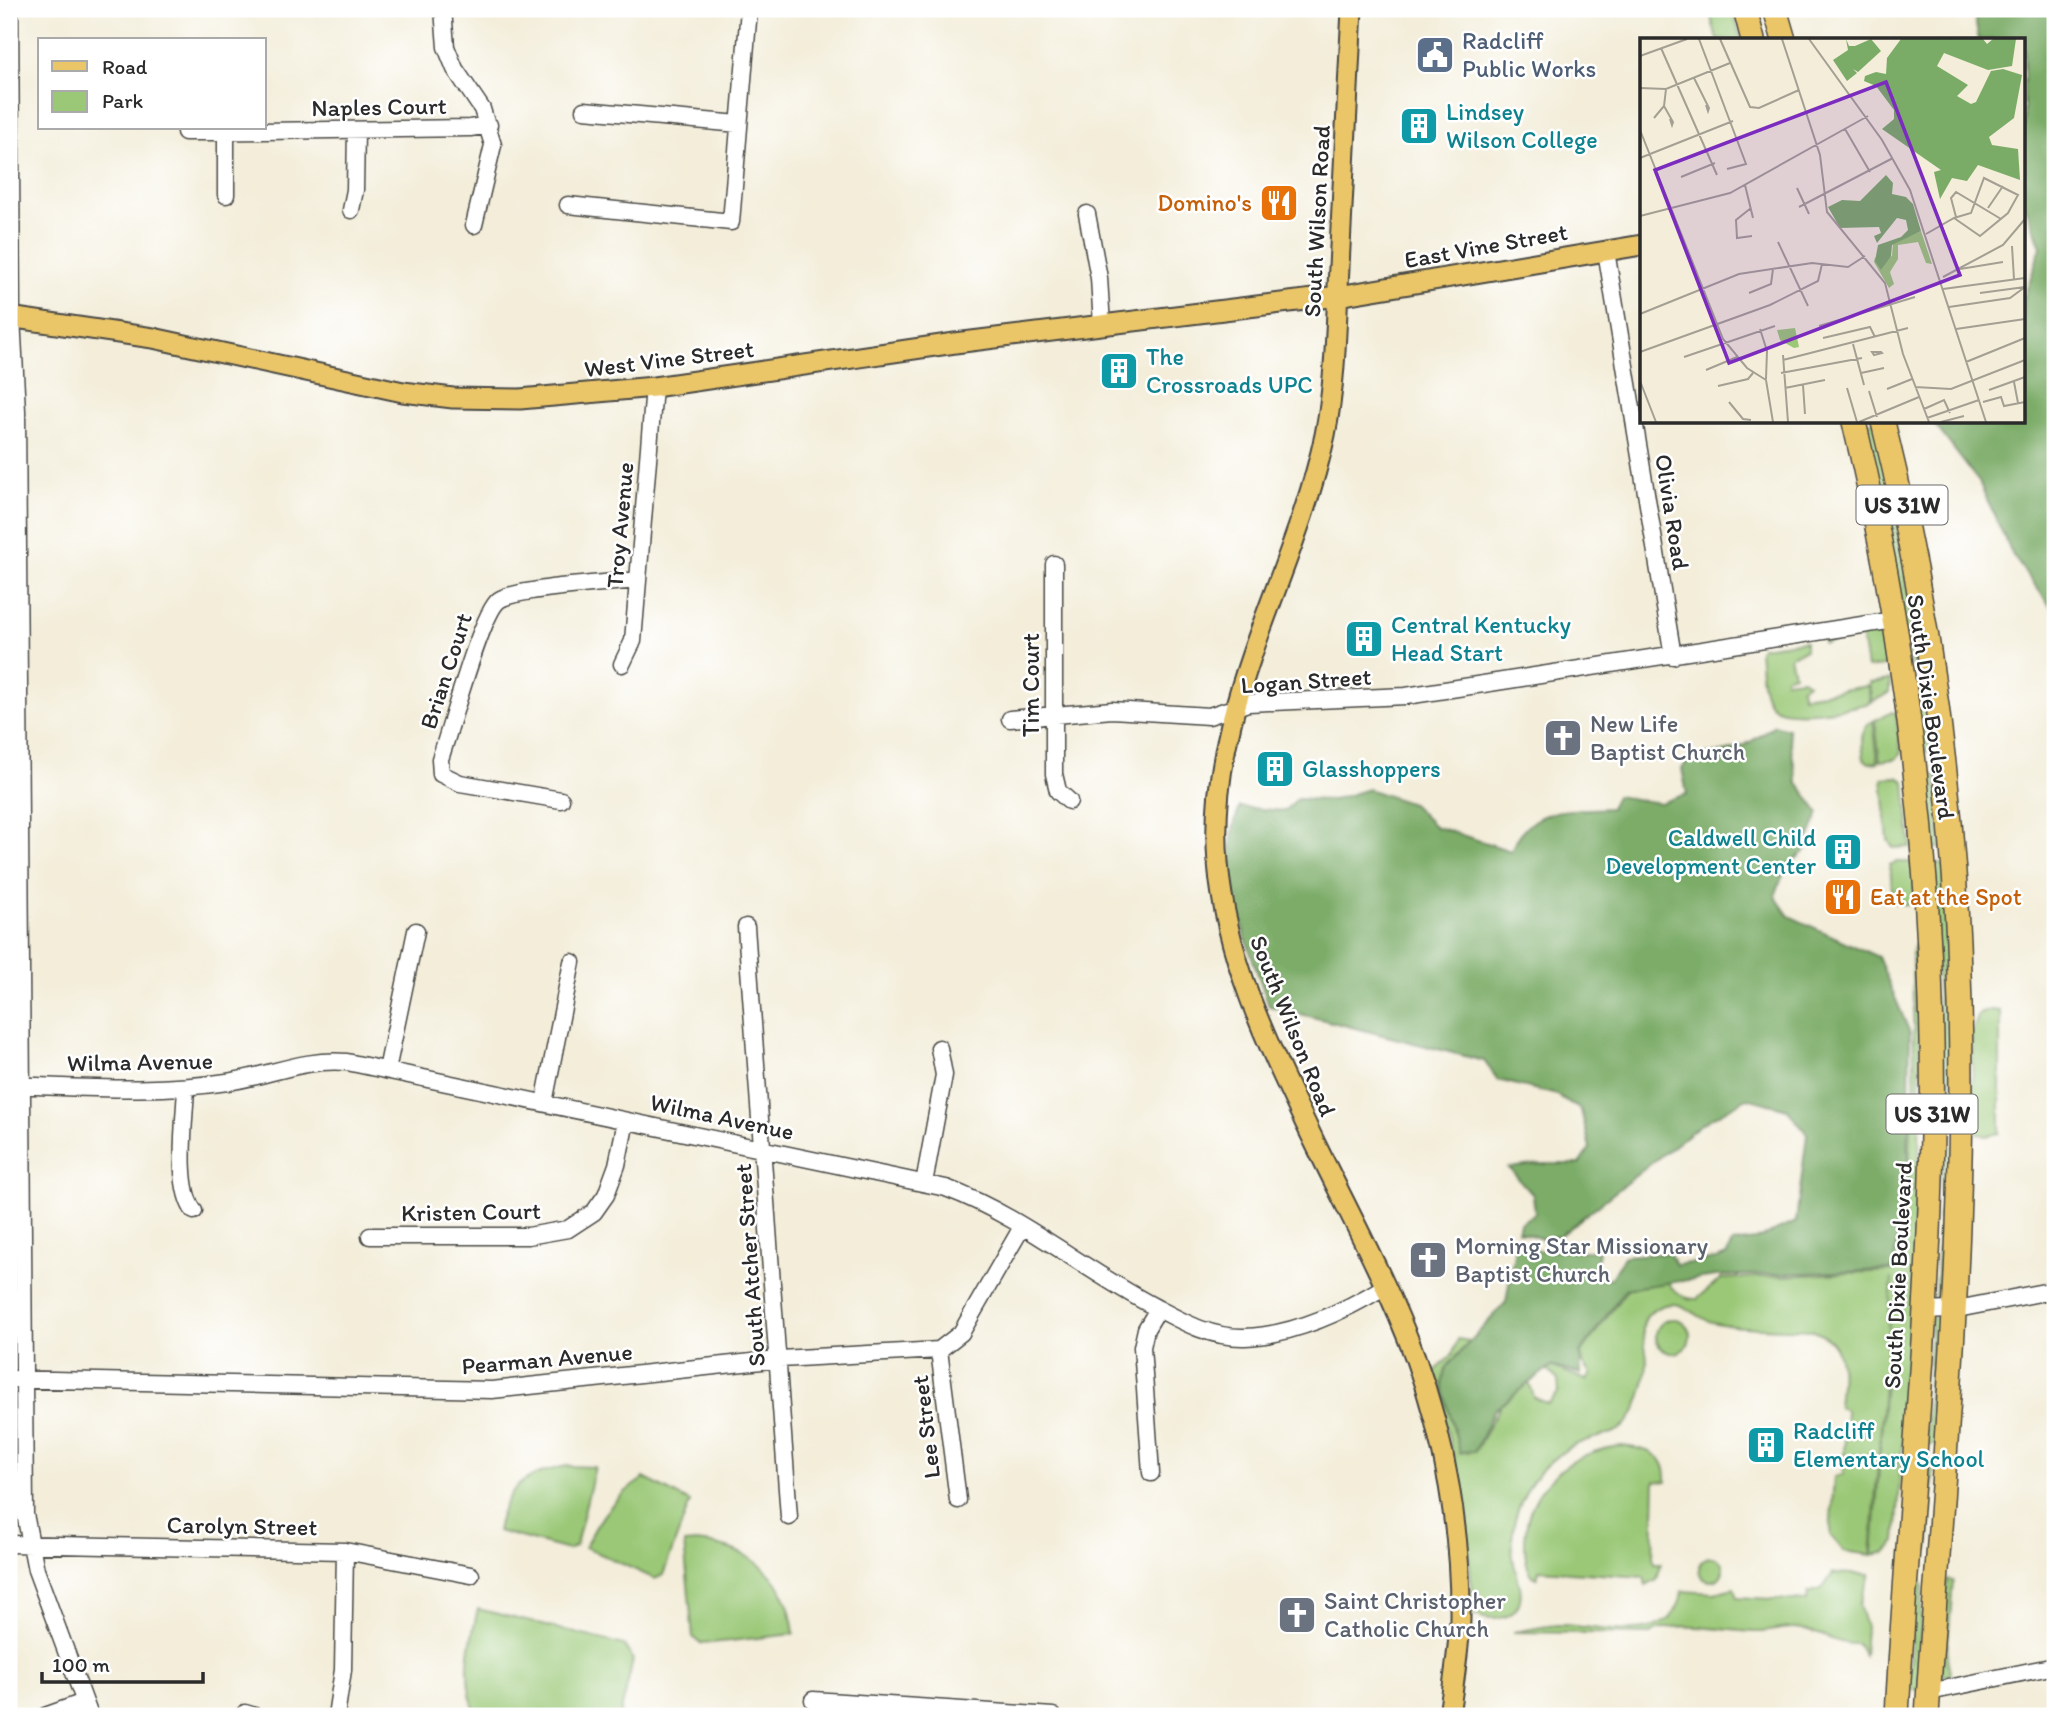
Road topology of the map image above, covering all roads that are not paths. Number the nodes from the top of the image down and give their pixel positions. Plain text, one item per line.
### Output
1 (10, 9) edge
2 (443, 9) edge
3 (749, 9) edge
4 (1352, 9) edge
5 (1745, 9) edge
6 (1775, 9) edge
7 (1752, 38) edge
8 (1783, 38) edge
9 (584, 110) dead end
10 (739, 124) junction
11 (488, 125) junction
12 (356, 130) junction
13 (185, 132) dead end
14 (226, 132) junction
15 (226, 195) dead end
16 (568, 205) dead end
17 (351, 210) dead end
18 (1087, 214) dead end
19 (474, 225) dead end
20 (1640, 244) edge
21 (1606, 251) junction
22 (1338, 296) junction
23 (10, 317) edge
24 (1102, 325) junction
25 (654, 387) junction
26 (1854, 424) edge
27 (1883, 424) edge
28 (1054, 564) dead end
29 (637, 580) junction
30 (1894, 620) junction
31 (1673, 656) junction
32 (622, 664) dead end
33 (1233, 708) junction
34 (1054, 714) junction
35 (1010, 719) dead end
36 (561, 800) dead end
37 (1069, 801) dead end
38 (746, 926) dead end
39 (416, 931) dead end
40 (572, 962) dead end
41 (939, 1048) dead end
42 (387, 1070) junction
43 (15, 1085) edge
44 (186, 1087) junction
45 (544, 1103) junction
46 (626, 1121) junction
47 (764, 1149) junction
48 (924, 1183) junction
49 (194, 1211) dead end
50 (1022, 1227) junction
51 (370, 1236) dead end
52 (1384, 1287) junction
53 (2055, 1290) edge
54 (1157, 1309) junction
55 (1952, 1310) junction
56 (1923, 1311) junction
57 (939, 1350) junction
58 (780, 1359) junction
59 (16, 1379) edge
60 (1151, 1473) dead end
61 (958, 1500) dead end
62 (789, 1517) dead end
63 (9, 1544) edge
64 (29, 1545) junction
65 (345, 1551) junction
66 (471, 1575) dead end
67 (2055, 1666) edge
68 (813, 1700) dead end
69 (1928, 1703) edge
70 (1897, 1708) edge
71 (87, 1709) edge
72 (45, 1716) edge
73 (336, 1716) edge
74 (1053, 1716) edge
75 (1449, 1716) edge

1 - 23 street
2 - 11 street
3 - 10 street
4 - 22 main road, South Wilson Road
5 - 7 highway
6 - 8 highway
9 - 10 street
10 - 16 street
11 - 12 street, Naples Court
11 - 19 street
12 - 14 street, Naples Court
12 - 17 street
13 - 14 street, Naples Court
14 - 15 street
18 - 24 street
20 - 21 main road, East Vine Street
21 - 22 main road, East Vine Street
21 - 31 street, Olivia Road
22 - 24 main road, West Vine Street
22 - 33 main road, South Wilson Road
23 - 25 main road, West Vine Street
23 - 43 street
24 - 25 main road, West Vine Street
25 - 29 street, Troy Avenue
26 - 30 highway, South Dixie Boulevard / US 31W
27 - 55 highway, South Dixie Boulevard / US 31W
28 - 34 street, Tim Court
29 - 32 street, Troy Avenue
29 - 36 street, Brian Court
30 - 31 street, Logan Street
30 - 56 highway, South Dixie Boulevard / US 31W
31 - 33 street, Logan Street
33 - 34 street, Logan Street
33 - 52 main road, South Wilson Road
34 - 35 street, Logan Street
34 - 37 street, Tim Court
38 - 47 street, South Atcher Street
39 - 42 street
40 - 45 street
41 - 48 street
42 - 44 street, Wilma Avenue
42 - 45 street, Wilma Avenue
43 - 44 street, Wilma Avenue
43 - 59 street
44 - 49 street
45 - 46 street, Wilma Avenue
46 - 47 street, Wilma Avenue
46 - 51 street, Kristen Court
47 - 48 street, Wilma Avenue
47 - 58 street, South Atcher Street
48 - 50 street, Wilma Avenue
50 - 54 street, Wilma Avenue
50 - 57 street
52 - 54 street, Wilma Avenue
52 - 75 main road, South Wilson Road
53 - 55 street
54 - 60 street
55 - 56 street
55 - 69 highway, South Dixie Boulevard / US 31W
56 - 70 highway, South Dixie Boulevard / US 31W
57 - 58 street, Pearman Avenue
57 - 61 street, Lee Street
58 - 59 street, Pearman Avenue
58 - 62 street, South Atcher Street
59 - 64 street
63 - 64 street, Carolyn Street
64 - 65 street, Carolyn Street
64 - 71 street
65 - 66 street, Carolyn Street
65 - 73 street
67 - 69 street
68 - 74 street
69 - 70 street
71 - 72 street

